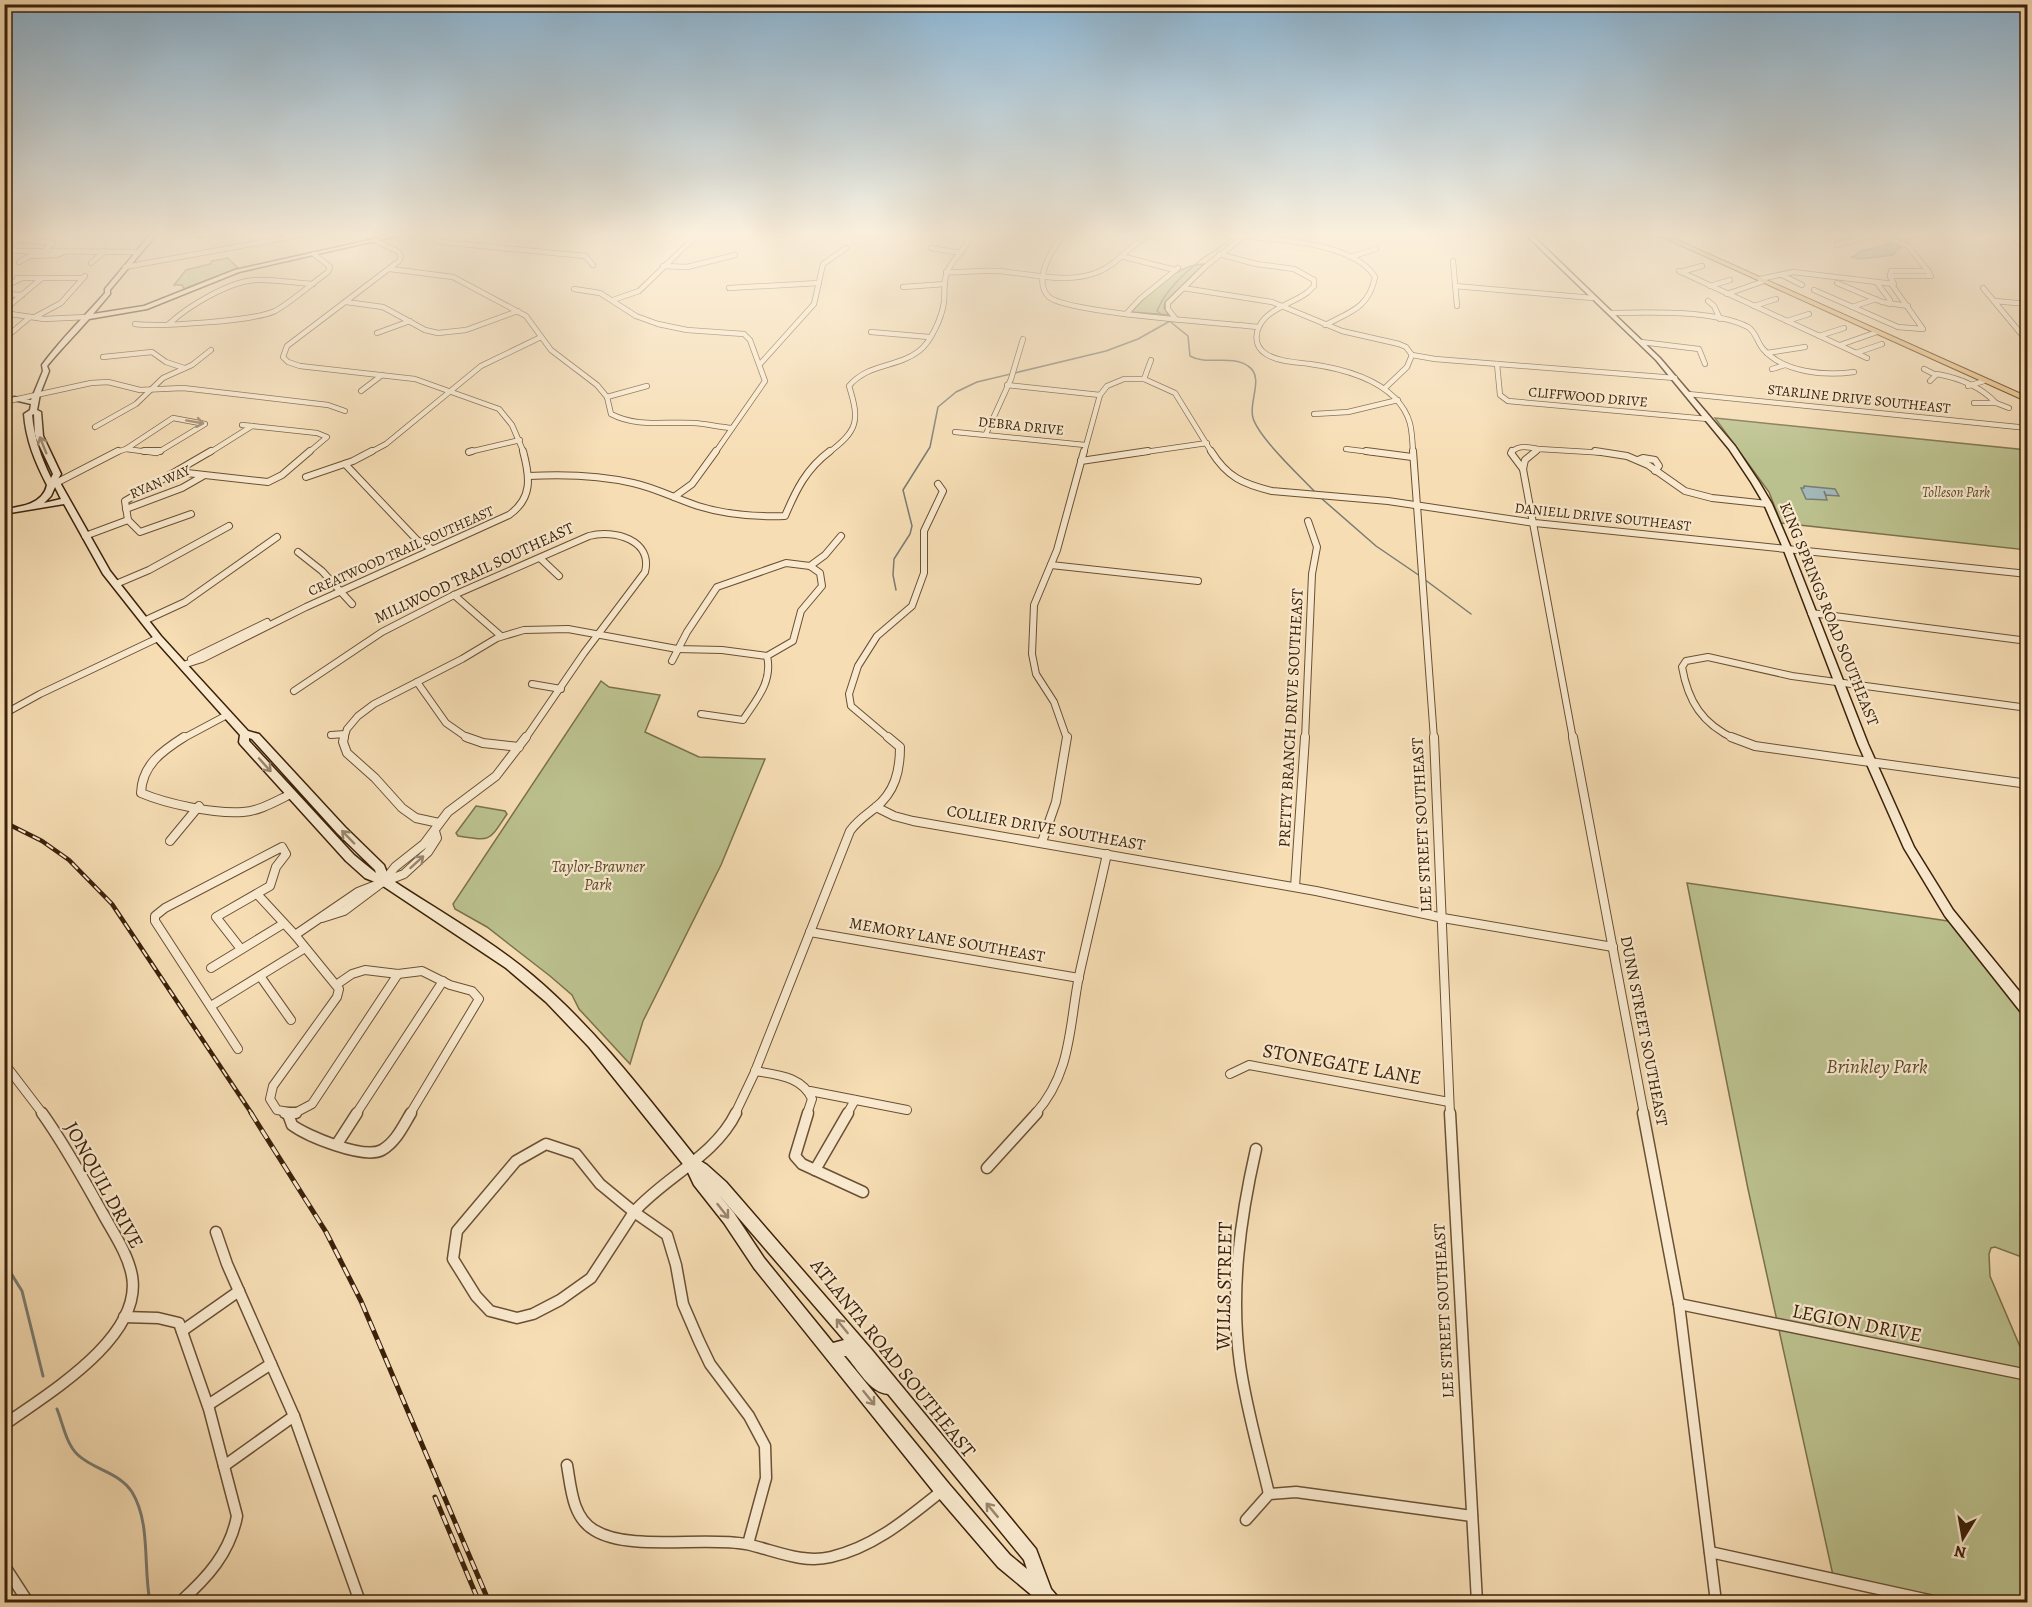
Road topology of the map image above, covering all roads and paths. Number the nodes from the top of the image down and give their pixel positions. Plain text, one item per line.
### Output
1 (50, 310) edge
2 (93, 310) edge
3 (139, 310) edge
4 (184, 310) edge
5 (276, 310) edge
6 (335, 310) edge
7 (389, 310) edge
8 (627, 310) edge
9 (809, 310) edge
10 (943, 310) edge
11 (1098, 310) edge
12 (1130, 310) edge
13 (1169, 310) edge
14 (1275, 310) edge
15 (1293, 310) edge
16 (1354, 310) edge
17 (1607, 310) edge
18 (1716, 310) edge
19 (1763, 310) edge
20 (1828, 310) edge
21 (1859, 310) edge
22 (1911, 310) edge
23 (2001, 310) edge
24 (518, 311) joint
25 (4, 313) edge
26 (1127, 313) junction
27 (1611, 313) junction
28 (1646, 313) junction
29 (1809, 314) dead end
30 (42, 316) junction
31 (87, 317) junction
32 (1694, 317) junction
33 (32, 318) junction
34 (1175, 318) junction
35 (1720, 319) junction
36 (410, 321) junction
37 (1651, 321) dead end
38 (1787, 321) junction
39 (19, 324) junction
40 (135, 324) dead end
41 (169, 324) junction
42 (1697, 324) dead end
43 (1325, 325) junction
44 (1258, 327) junction
45 (1760, 327) dead end
46 (1750, 328) junction
47 (1844, 328) dead end
48 (871, 332) dead end
49 (1877, 332) junction
50 (378, 333) dead end
51 (1819, 336) junction
52 (541, 337) junction
53 (929, 337) junction
54 (4, 339) edge
55 (1023, 339) dead end
56 (1641, 342) junction
57 (2028, 342) edge
58 (1882, 344) dead end
59 (1840, 345) junction
60 (1805, 347) dead end
61 (211, 350) dead end
62 (1767, 353) junction
63 (1856, 353) junction
64 (1412, 355) junction
65 (103, 357) dead end
66 (1867, 358) dead end
67 (1150, 360) dead end
68 (760, 363) junction
69 (1497, 364) junction
70 (1705, 364) dead end
71 (1785, 365) junction
72 (184, 368) junction
73 (1772, 369) dead end
74 (1924, 369) dead end
75 (1854, 372) dead end
76 (382, 375) junction
77 (1936, 375) junction
78 (1675, 378) junction
79 (1144, 379) junction
80 (1930, 381) dead end
81 (1984, 381) junction
82 (1007, 385) junction
83 (647, 386) dead end
84 (1968, 386) junction
85 (1385, 388) junction
86 (150, 390) junction
87 (361, 391) dead end
88 (451, 392) junction
89 (1688, 394) junction
90 (1100, 395) junction
91 (607, 397) junction
92 (14, 399) joint
93 (4, 400) edge
94 (1398, 400) junction
95 (2028, 400) edge
96 (34, 401) junction
97 (1974, 403) dead end
98 (1996, 403) junction
99 (2009, 408) dead end
100 (345, 411) dead end
101 (1314, 414) dead end
102 (1708, 419) junction
103 (242, 425) dead end
104 (252, 426) junction
105 (95, 427) dead end
106 (2028, 428) edge
107 (732, 429) junction
108 (955, 432) dead end
109 (986, 434) junction
110 (520, 440) junction
111 (1207, 443) junction
112 (1085, 445) junction
113 (126, 449) junction
114 (1346, 449) dead end
115 (1539, 449) junction
116 (469, 452) dead end
117 (1412, 457) junction
118 (1081, 461) junction
119 (345, 464) junction
120 (1523, 469) junction
121 (178, 472) junction
122 (204, 476) junction
123 (528, 476) junction
124 (306, 477) dead end
125 (52, 479) junction
126 (938, 484) dead end
127 (675, 497) junction
128 (66, 501) junction
129 (1768, 504) junction
130 (1417, 507) junction
131 (21, 509) junction
132 (126, 509) junction
133 (4, 512) edge
134 (191, 514) dead end
135 (1308, 521) dead end
136 (129, 522) junction
137 (1534, 523) junction
138 (229, 525) dead end
139 (841, 536) dead end
140 (85, 537) junction
141 (277, 537) dead end
142 (1787, 548) junction
143 (432, 549) junction
144 (298, 552) dead end
145 (541, 558) junction
146 (1051, 565) junction
147 (810, 566) junction
148 (2028, 574) edge
149 (559, 576) dead end
150 (1198, 581) dead end
151 (116, 584) junction
152 (341, 591) junction
153 (454, 595) junction
154 (352, 604) dead end
155 (1811, 613) junction
156 (146, 620) junction
157 (599, 634) junction
158 (501, 636) junction
159 (158, 639) junction
160 (2028, 641) edge
161 (677, 649) junction
162 (767, 656) junction
163 (672, 661) dead end
164 (183, 665) junction
165 (417, 682) junction
166 (1839, 682) junction
167 (532, 684) dead end
168 (561, 689) junction
169 (294, 691) dead end
170 (2028, 708) edge
171 (4, 714) edge
172 (701, 714) dead end
173 (227, 715) junction
174 (345, 734) junction
175 (245, 735) junction
176 (331, 735) dead end
177 (519, 747) junction
178 (1870, 762) junction
179 (2028, 784) edge
180 (291, 794) junction
181 (199, 806) junction
182 (876, 807) junction
183 (437, 827) junction
184 (170, 841) dead end
185 (1041, 842) junction
186 (1107, 854) junction
187 (384, 881) junction
188 (1295, 887) junction
189 (257, 894) junction
190 (322, 918) junction
191 (1443, 918) junction
192 (283, 924) junction
193 (810, 932) junction
194 (295, 935) junction
195 (1613, 947) junction
196 (305, 948) junction
197 (241, 949) junction
198 (211, 968) dead end
199 (398, 974) junction
200 (260, 976) junction
201 (1079, 978) junction
202 (443, 981) junction
203 (336, 985) junction
204 (211, 1006) junction
205 (2028, 1012) edge
206 (291, 1020) dead end
207 (238, 1049) dead end
208 (4, 1063) edge
209 (755, 1071) junction
210 (1230, 1074) dead end
211 (810, 1091) junction
212 (855, 1100) junction
213 (1449, 1102) junction
214 (908, 1110) dead end
215 (288, 1114) junction
216 (337, 1144) junction
217 (1256, 1149) dead end
218 (691, 1162) junction
219 (987, 1167) dead end
220 (815, 1170) junction
221 (863, 1192) dead end
222 (634, 1211) junction
223 (216, 1232) dead end
224 (239, 1291) junction
225 (1679, 1304) junction
226 (124, 1317) junction
227 (182, 1331) junction
228 (834, 1354) junction
229 (271, 1364) junction
230 (2028, 1375) edge
231 (894, 1391) junction
232 (208, 1405) junction
233 (294, 1416) junction
234 (4, 1425) edge
235 (567, 1465) dead end
236 (224, 1466) junction
237 (929, 1473) junction
238 (943, 1490) junction
239 (1269, 1494) junction
240 (926, 1503) junction
241 (1472, 1516) junction
242 (1246, 1520) dead end
243 (747, 1544) junction
244 (1710, 1552) junction
245 (4, 1565) edge
246 (1048, 1598) edge
247 (28, 1602) edge
248 (180, 1602) edge
249 (360, 1602) edge
250 (1477, 1602) edge
251 (1716, 1602) edge
252 (1938, 1602) edge

1 - 30 street
2 - 31 main road
3 - 31 main road
4 - 41 street
5 - 41 street
6 - 76 street, CREATWOOD TRAIL SOUTHEAST
7 - 36 street
8 - 68 street
9 - 68 street
10 - 53 street
11 - 26 street
12 - 26 street
13 - 34 street
14 - 44 street
15 - 43 street
16 - 43 street
17 - 27 main road, KING SPRINGS ROAD SOUTHEAST
18 - 35 street
19 - 38 street
20 - 49 main road
21 - 22 street
23 - 57 street
24 - 36 street
24 - 52 street
25 - 33 street
26 - 34 street
27 - 28 street
27 - 56 main road, KING SPRINGS ROAD SOUTHEAST
28 - 32 street
28 - 37 street
29 - 38 street
30 - 31 street
30 - 33 street
30 - 39 street
31 - 96 main road
32 - 35 street
32 - 42 street
33 - 39 street
34 - 44 street
35 - 46 street
36 - 50 street
38 - 51 street
39 - 54 street
40 - 41 street
43 - 64 street
44 - 85 street, LEE STREET SOUTHEAST
45 - 46 street
46 - 62 street
47 - 51 street
48 - 53 street
49 - 59 street
49 - 81 main road
51 - 59 street
52 - 88 street
52 - 91 street
53 - 127 street
55 - 82 street
56 - 70 street
56 - 78 main road, KING SPRINGS ROAD SOUTHEAST
58 - 63 street
59 - 63 street
60 - 62 street
61 - 72 street
62 - 71 street
63 - 66 street
64 - 69 street
64 - 85 street
65 - 72 street
67 - 79 street
68 - 107 street
69 - 78 street
69 - 102 street, CLIFFWOOD DRIVE
71 - 73 street
71 - 75 street
72 - 86 street
74 - 77 street
76 - 87 street
76 - 88 street, CREATWOOD TRAIL SOUTHEAST
77 - 80 street
77 - 84 street
78 - 89 main road, KING SPRINGS ROAD SOUTHEAST
79 - 90 street
79 - 111 street, DANIELL DRIVE SOUTHEAST
81 - 84 street
81 - 95 main road
82 - 90 street
82 - 109 street
83 - 91 street
84 - 98 street
85 - 94 street, LEE STREET SOUTHEAST
86 - 96 street
86 - 100 street
86 - 105 street
88 - 110 street, CREATWOOD TRAIL SOUTHEAST
88 - 119 street
89 - 102 main road, KING SPRINGS ROAD SOUTHEAST
89 - 106 street, STARLINE DRIVE SOUTHEAST
90 - 112 street
91 - 107 street
92 - 93 street
92 - 96 main road
94 - 101 street
94 - 117 street, LEE STREET SOUTHEAST
96 - 125 main road, ATLANTA ROAD SOUTHEAST
97 - 98 street
98 - 99 street
102 - 129 main road, KING SPRINGS ROAD SOUTHEAST
103 - 104 street
104 - 121 street
104 - 122 street
107 - 127 street
108 - 109 street, DEBRA DRIVE
109 - 112 street, DEBRA DRIVE
110 - 116 street
110 - 123 street, CREATWOOD TRAIL SOUTHEAST
111 - 118 street
111 - 130 street, DANIELL DRIVE SOUTHEAST
112 - 118 street
113 -> 113 street
113 - 125 street
114 - 117 street
115 - 120 street
115 - 120 street, DUNN STREET SOUTHEAST
115 - 129 street, DUNN STREET SOUTHEAST
117 - 130 street, LEE STREET SOUTHEAST
118 - 146 street
119 - 124 street
119 - 143 street
120 - 137 street, DUNN STREET SOUTHEAST
121 - 122 street
121 - 132 street
122 - 132 street, RYAN WAY
123 - 127 street
123 - 143 street, CREATWOOD TRAIL SOUTHEAST
125 - 128 main road, ATLANTA ROAD SOUTHEAST
125 - 131 main road
126 - 182 street
128 - 131 main road
128 - 140 main road, ATLANTA ROAD SOUTHEAST
129 - 142 main road, KING SPRINGS ROAD SOUTHEAST
130 - 137 street, DANIELL DRIVE SOUTHEAST
130 - 191 street, LEE STREET SOUTHEAST
131 - 133 main road
132 - 136 street
134 - 136 street
135 - 188 street, PRETTY BRANCH DRIVE SOUTHEAST
136 - 140 street
137 - 142 street, DANIELL DRIVE SOUTHEAST
137 - 195 street, DUNN STREET SOUTHEAST
138 - 151 street
139 - 147 street
140 - 151 main road, ATLANTA ROAD SOUTHEAST
141 - 156 street
142 - 148 street, DANIELL DRIVE SOUTHEAST
142 - 155 main road, KING SPRINGS ROAD SOUTHEAST
143 - 152 street, CREATWOOD TRAIL SOUTHEAST
144 - 152 street
145 - 149 street
145 - 153 street, MILLWOOD TRAIL SOUTHEAST
145 - 157 street, MILLWOOD TRAIL SOUTHEAST
146 - 150 street
146 - 185 street
147 - 161 street
147 - 162 street
151 - 156 main road, ATLANTA ROAD SOUTHEAST
152 - 154 street
152 - 164 street, CREATWOOD TRAIL SOUTHEAST
153 - 158 street
153 - 169 street, MILLWOOD TRAIL SOUTHEAST
155 - 160 street
155 - 166 main road, KING SPRINGS ROAD SOUTHEAST
156 - 159 main road, ATLANTA ROAD SOUTHEAST
157 - 158 street
157 - 161 street
157 - 168 street, MILLWOOD TRAIL SOUTHEAST
158 - 165 street
159 - 164 main road, ATLANTA ROAD SOUTHEAST
159 - 171 street
161 - 162 street
161 - 163 street
162 - 172 street
164 - 173 main road, ATLANTA ROAD SOUTHEAST
165 - 174 street
165 - 177 street
166 - 170 street
166 - 178 main road, KING SPRINGS ROAD SOUTHEAST
166 - 178 street
167 - 168 street
168 - 177 street, MILLWOOD TRAIL SOUTHEAST
173 - 175 main road, ATLANTA ROAD SOUTHEAST
173 - 181 street
174 - 176 street
174 - 183 street
175 -> 180 main road, ATLANTA ROAD SOUTHEAST
187 -> 175 main road, ATLANTA ROAD SOUTHEAST
177 - 183 street, MILLWOOD TRAIL SOUTHEAST
178 - 179 street
178 - 205 main road, KING SPRINGS ROAD SOUTHEAST
180 - 181 street
180 - 187 main road, ATLANTA ROAD SOUTHEAST
181 - 184 street
182 - 185 street, COLLIER DRIVE SOUTHEAST
182 - 193 street
183 - 187 street, MILLWOOD TRAIL SOUTHEAST
185 - 186 street, COLLIER DRIVE SOUTHEAST
186 - 188 street, COLLIER DRIVE SOUTHEAST
186 - 201 street
187 - 190 street, MILLWOOD TRAIL SOUTHEAST
187 - 190 street
187 - 218 main road, ATLANTA ROAD SOUTHEAST
188 - 191 street, COLLIER DRIVE SOUTHEAST
189 - 192 street
189 - 197 street
189 - 204 street
190 - 194 street
191 - 195 street, COLLIER DRIVE SOUTHEAST
191 - 213 street, LEE STREET SOUTHEAST
192 - 194 street
192 - 197 street
193 - 201 street, MEMORY LANE SOUTHEAST
193 - 209 street
194 - 196 street
195 - 225 street, DUNN STREET SOUTHEAST
196 - 200 street
196 - 203 street
197 - 198 street
199 - 202 street
199 - 203 street
199 - 215 street
200 - 204 street
200 - 206 street
201 - 219 street
202 - 216 street
202 - 216 street
203 - 215 street
204 - 207 street
208 - 226 street, JONQUIL DRIVE
209 - 211 street
209 - 218 street
210 - 213 street, STONEGATE LANE
211 - 212 street
211 - 220 street
212 - 214 street
212 - 220 street
213 - 241 street, LEE STREET SOUTHEAST
215 - 216 street
217 - 239 street, WILLS STREET
218 - 222 street
218 -> 228 main road, ATLANTA ROAD SOUTHEAST
231 -> 218 main road, ATLANTA ROAD SOUTHEAST
220 - 221 street
222 - 222 street
222 - 243 street
223 - 224 street
224 - 227 street
224 - 229 street
225 - 230 street, LEGION DRIVE
225 - 244 street, DUNN STREET SOUTHEAST
226 - 227 street
226 - 234 street, JONQUIL DRIVE
227 - 232 street
228 - 231 main road
228 -> 237 main road, ATLANTA ROAD SOUTHEAST
229 - 232 street
229 - 233 street
246 -> 231 main road, ATLANTA ROAD SOUTHEAST
232 - 236 street
233 - 236 street
233 - 249 street
235 - 243 street
236 - 248 street
237 - 238 main road, ATLANTA ROAD SOUTHEAST
237 - 240 street
238 - 240 street
238 - 246 main road, ATLANTA ROAD SOUTHEAST
239 - 241 street
239 - 242 street
240 - 243 street
241 - 250 street, LEE STREET SOUTHEAST
244 - 251 street, DUNN STREET SOUTHEAST
244 - 252 street
245 - 247 street

